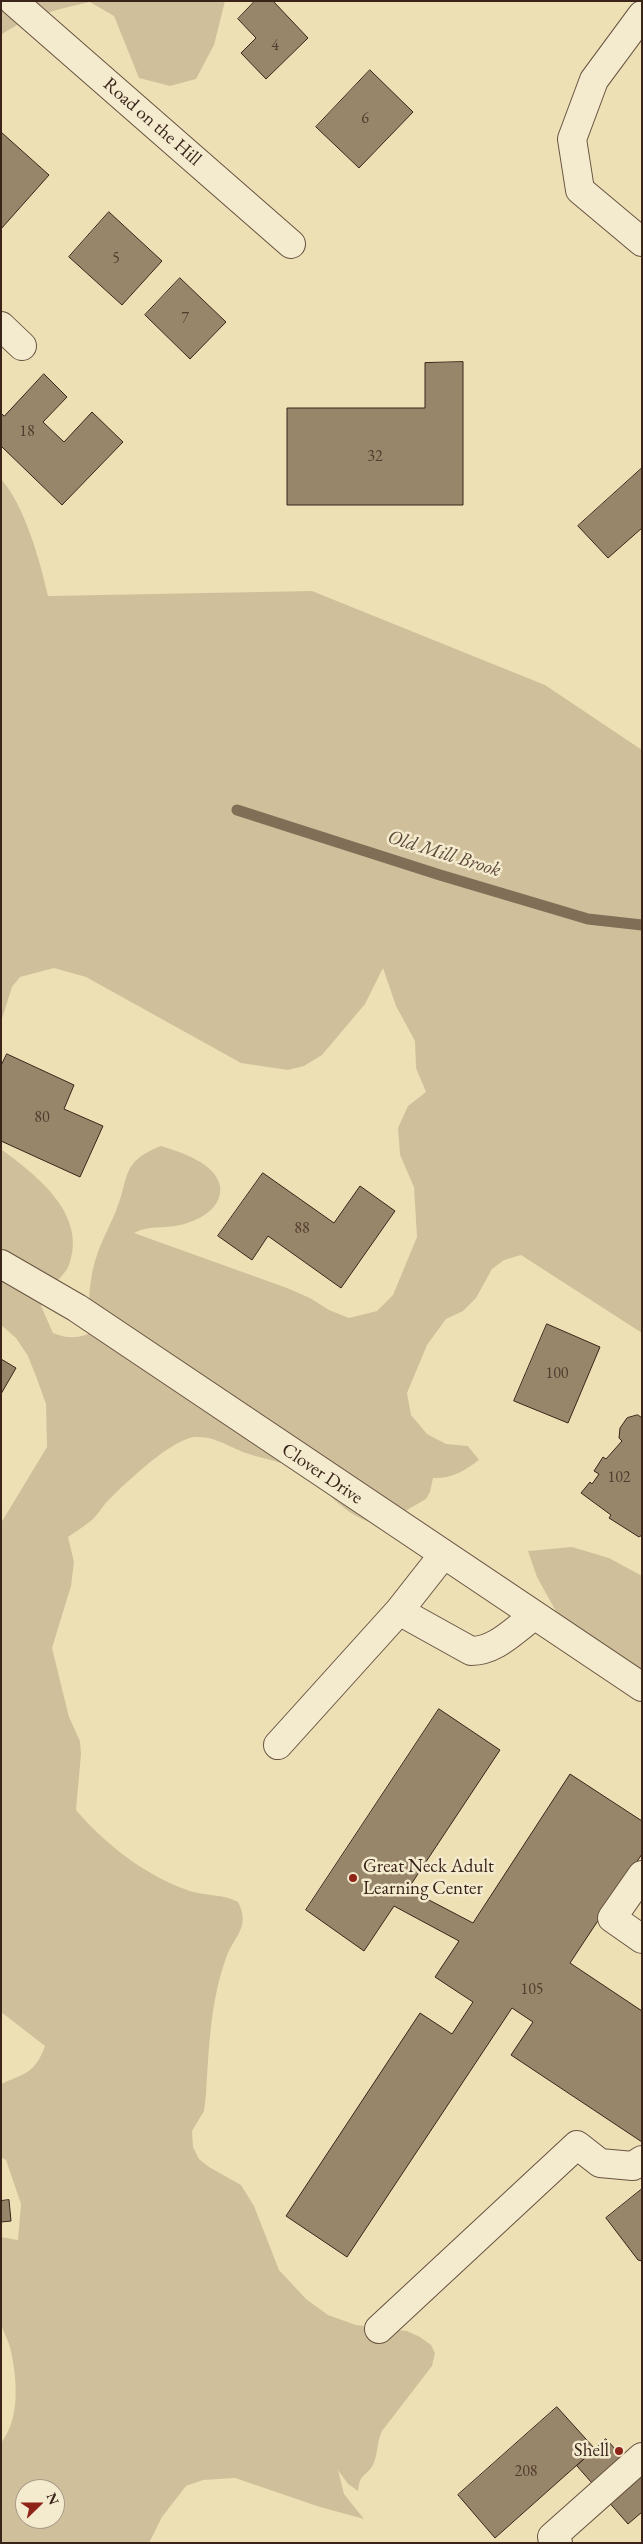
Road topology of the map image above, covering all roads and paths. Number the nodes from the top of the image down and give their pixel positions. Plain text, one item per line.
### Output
1 (13, 1) edge
2 (642, 15) edge
3 (642, 242) edge
4 (291, 244) dead end
5 (1, 326) edge
6 (22, 346) dead end
7 (1, 1264) edge
8 (443, 1555) junction
9 (400, 1611) junction
10 (534, 1616) junction
11 (642, 1688) edge
12 (278, 1745) dead end
13 (642, 1875) edge
14 (642, 1939) edge
15 (642, 2160) edge
16 (379, 2329) dead end
17 (642, 2457) edge
18 (558, 2543) edge

1 - 4 street, Road on the Hill
2 - 3 street
5 - 6 street
7 - 8 street, Clover Drive
8 - 9 street
8 - 10 street, Clover Drive
9 - 10 street
9 - 12 street
10 - 11 street, Clover Drive
13 - 14 street
15 - 16 street
17 - 18 street

